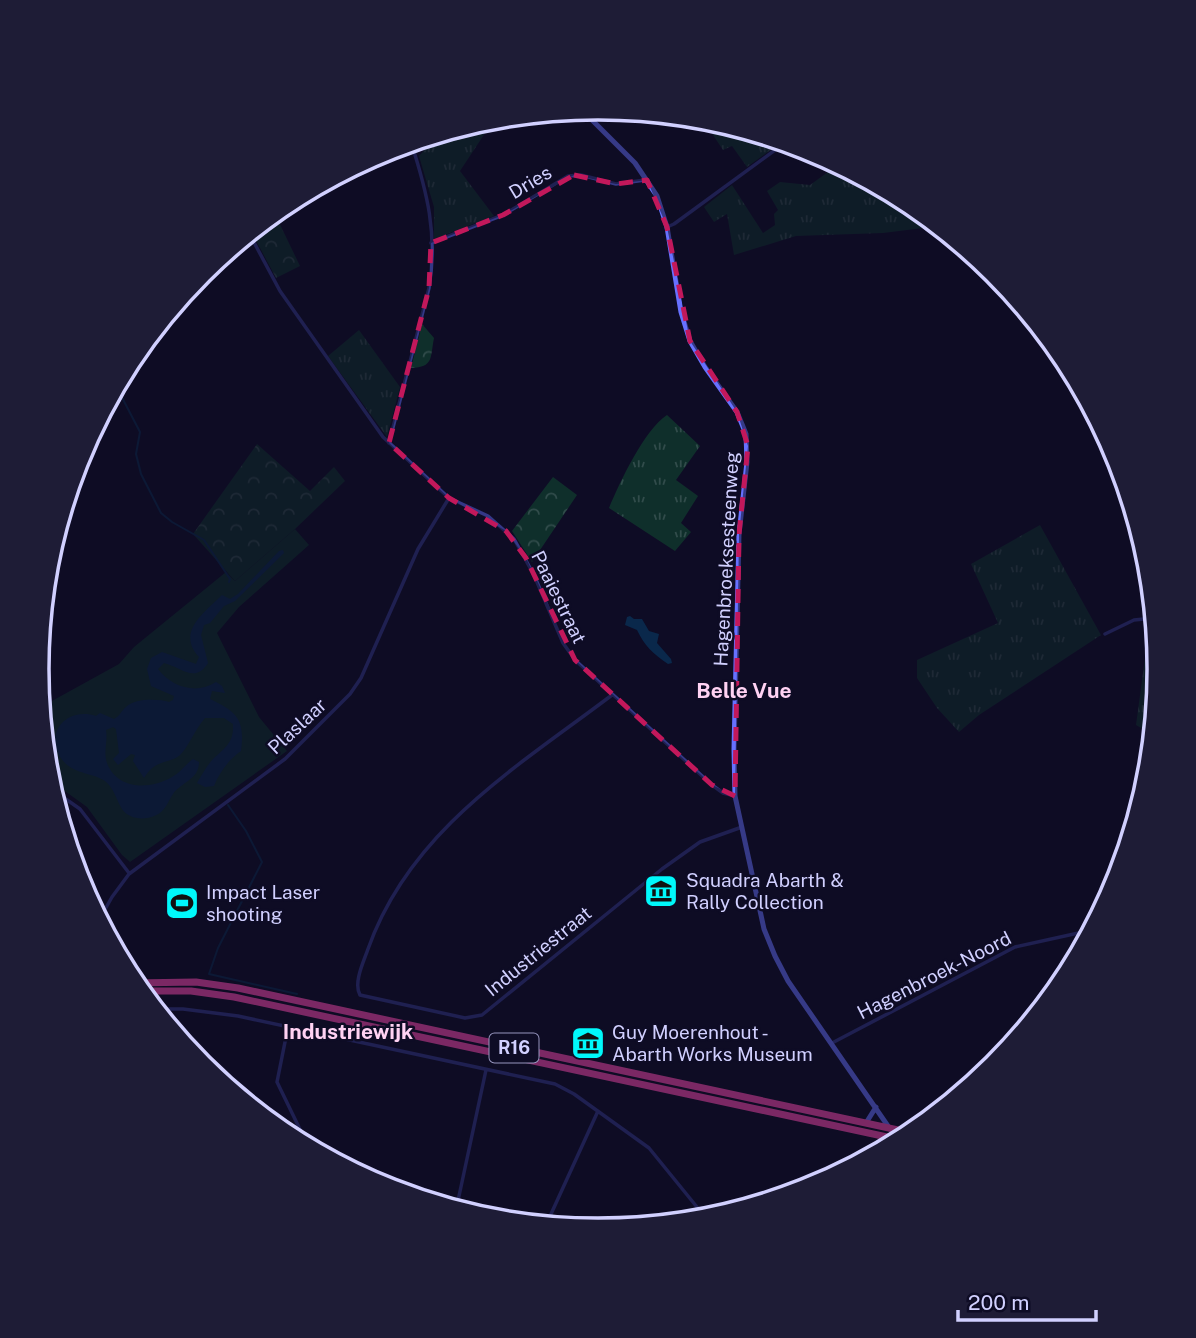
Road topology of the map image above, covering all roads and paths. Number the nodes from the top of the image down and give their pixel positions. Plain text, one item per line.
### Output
1 (592, 120) edge
2 (776, 150) edge
3 (414, 152) edge
4 (647, 180) junction
5 (667, 227) junction
6 (254, 242) edge
7 (431, 243) junction
8 (389, 443) junction
9 (449, 498) junction
10 (1144, 619) edge
11 (1105, 634) dead end
12 (612, 695) junction
13 (735, 796) junction
14 (65, 798) edge
15 (742, 827) junction
16 (129, 874) junction
17 (105, 910) edge
18 (1079, 933) edge
19 (148, 983) edge
20 (154, 991) edge
21 (167, 1009) edge
22 (288, 1027) junction
23 (832, 1043) junction
24 (486, 1070) junction
25 (876, 1107) junction
26 (598, 1111) junction
27 (866, 1123) junction
28 (300, 1129) edge
29 (890, 1129) junction
30 (895, 1130) edge
31 (892, 1132) edge
32 (882, 1138) edge
33 (458, 1200) edge
34 (698, 1208) edge
35 (550, 1216) edge

1 - 4 street, Hagenbroeksesteenweg
2 - 5 street
3 - 7 street
4 - 5 street, Hagenbroeksesteenweg
4 - 7 street, Dries
5 - 13 street, Hagenbroeksesteenweg
6 - 8 street, Paaiestraat
7 - 8 street
8 - 9 street, Paaiestraat
9 - 12 street, Paaiestraat
9 - 16 street, Plaslaar
10 - 11 street
12 - 13 street, Paaiestraat
12 - 15 street, Industriestraat
13 - 15 street, Hagenbroeksesteenweg
14 - 16 street
15 - 23 street, Hagenbroeksesteenweg
16 - 17 street, Plaslaar
18 - 23 street, Hagenbroek-Noord
19 - 27 highway, R16
20 - 32 highway, R16
21 - 22 street
22 - 24 street
22 - 28 street
23 - 25 street, Hagenbroeksesteenweg
24 - 26 street
24 - 33 street
25 - 27 street
25 - 29 street, Hagenbroeksesteenweg
26 - 34 street
26 - 35 street
27 - 29 highway, R16
29 - 30 highway, R16
29 - 31 street, Hagenbroeksesteenweg

